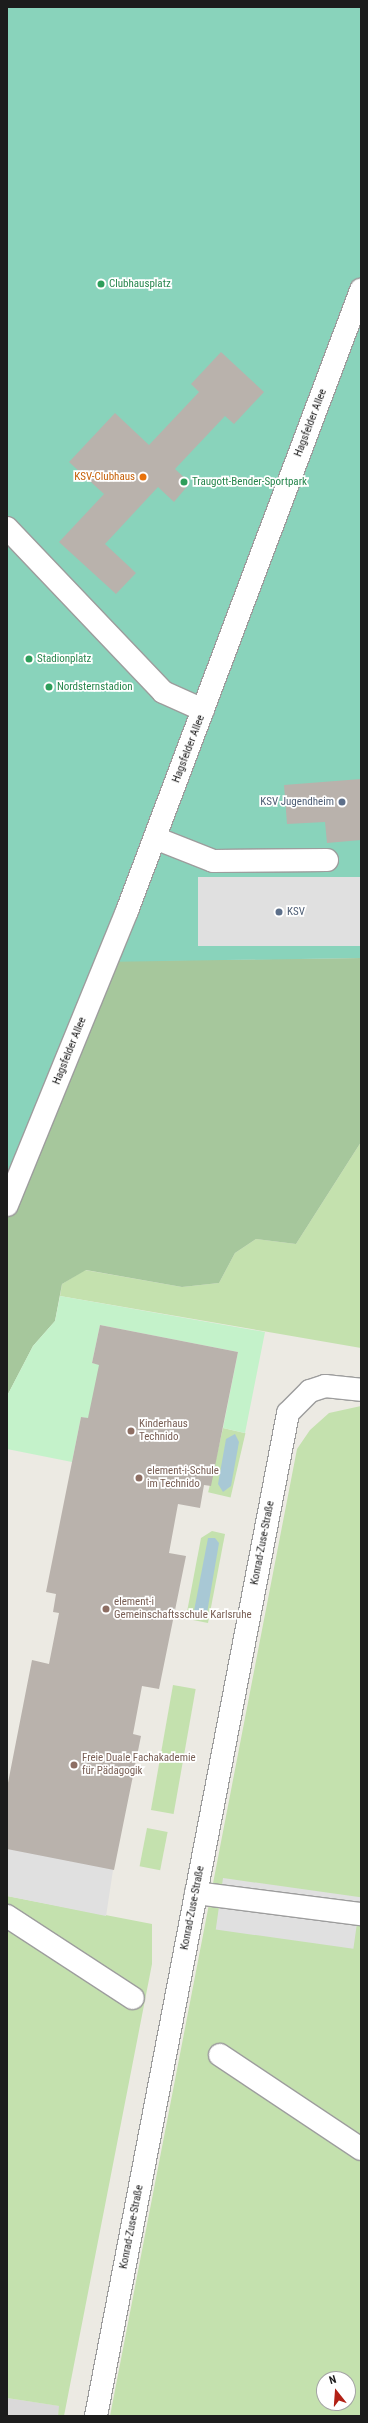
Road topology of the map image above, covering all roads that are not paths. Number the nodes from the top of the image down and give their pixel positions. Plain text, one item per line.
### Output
1 (361, 290) edge
2 (7, 528) edge
3 (204, 710) junction
4 (155, 838) junction
5 (327, 860) dead end
6 (7, 1205) edge
7 (361, 1390) edge
8 (196, 1894) junction
9 (361, 1914) edge
10 (7, 1916) edge
11 (133, 1998) dead end
12 (220, 2054) dead end
13 (361, 2149) edge
14 (96, 2416) edge

1 - 3 street, Hagsfelder Allee
2 - 3 street
3 - 4 street, Hagsfelder Allee
4 - 5 street
4 - 6 street, Hagsfelder Allee
7 - 8 street, Konrad-Zuse-Straße
8 - 9 street
8 - 14 street, Konrad-Zuse-Straße
10 - 11 street
12 - 13 street

